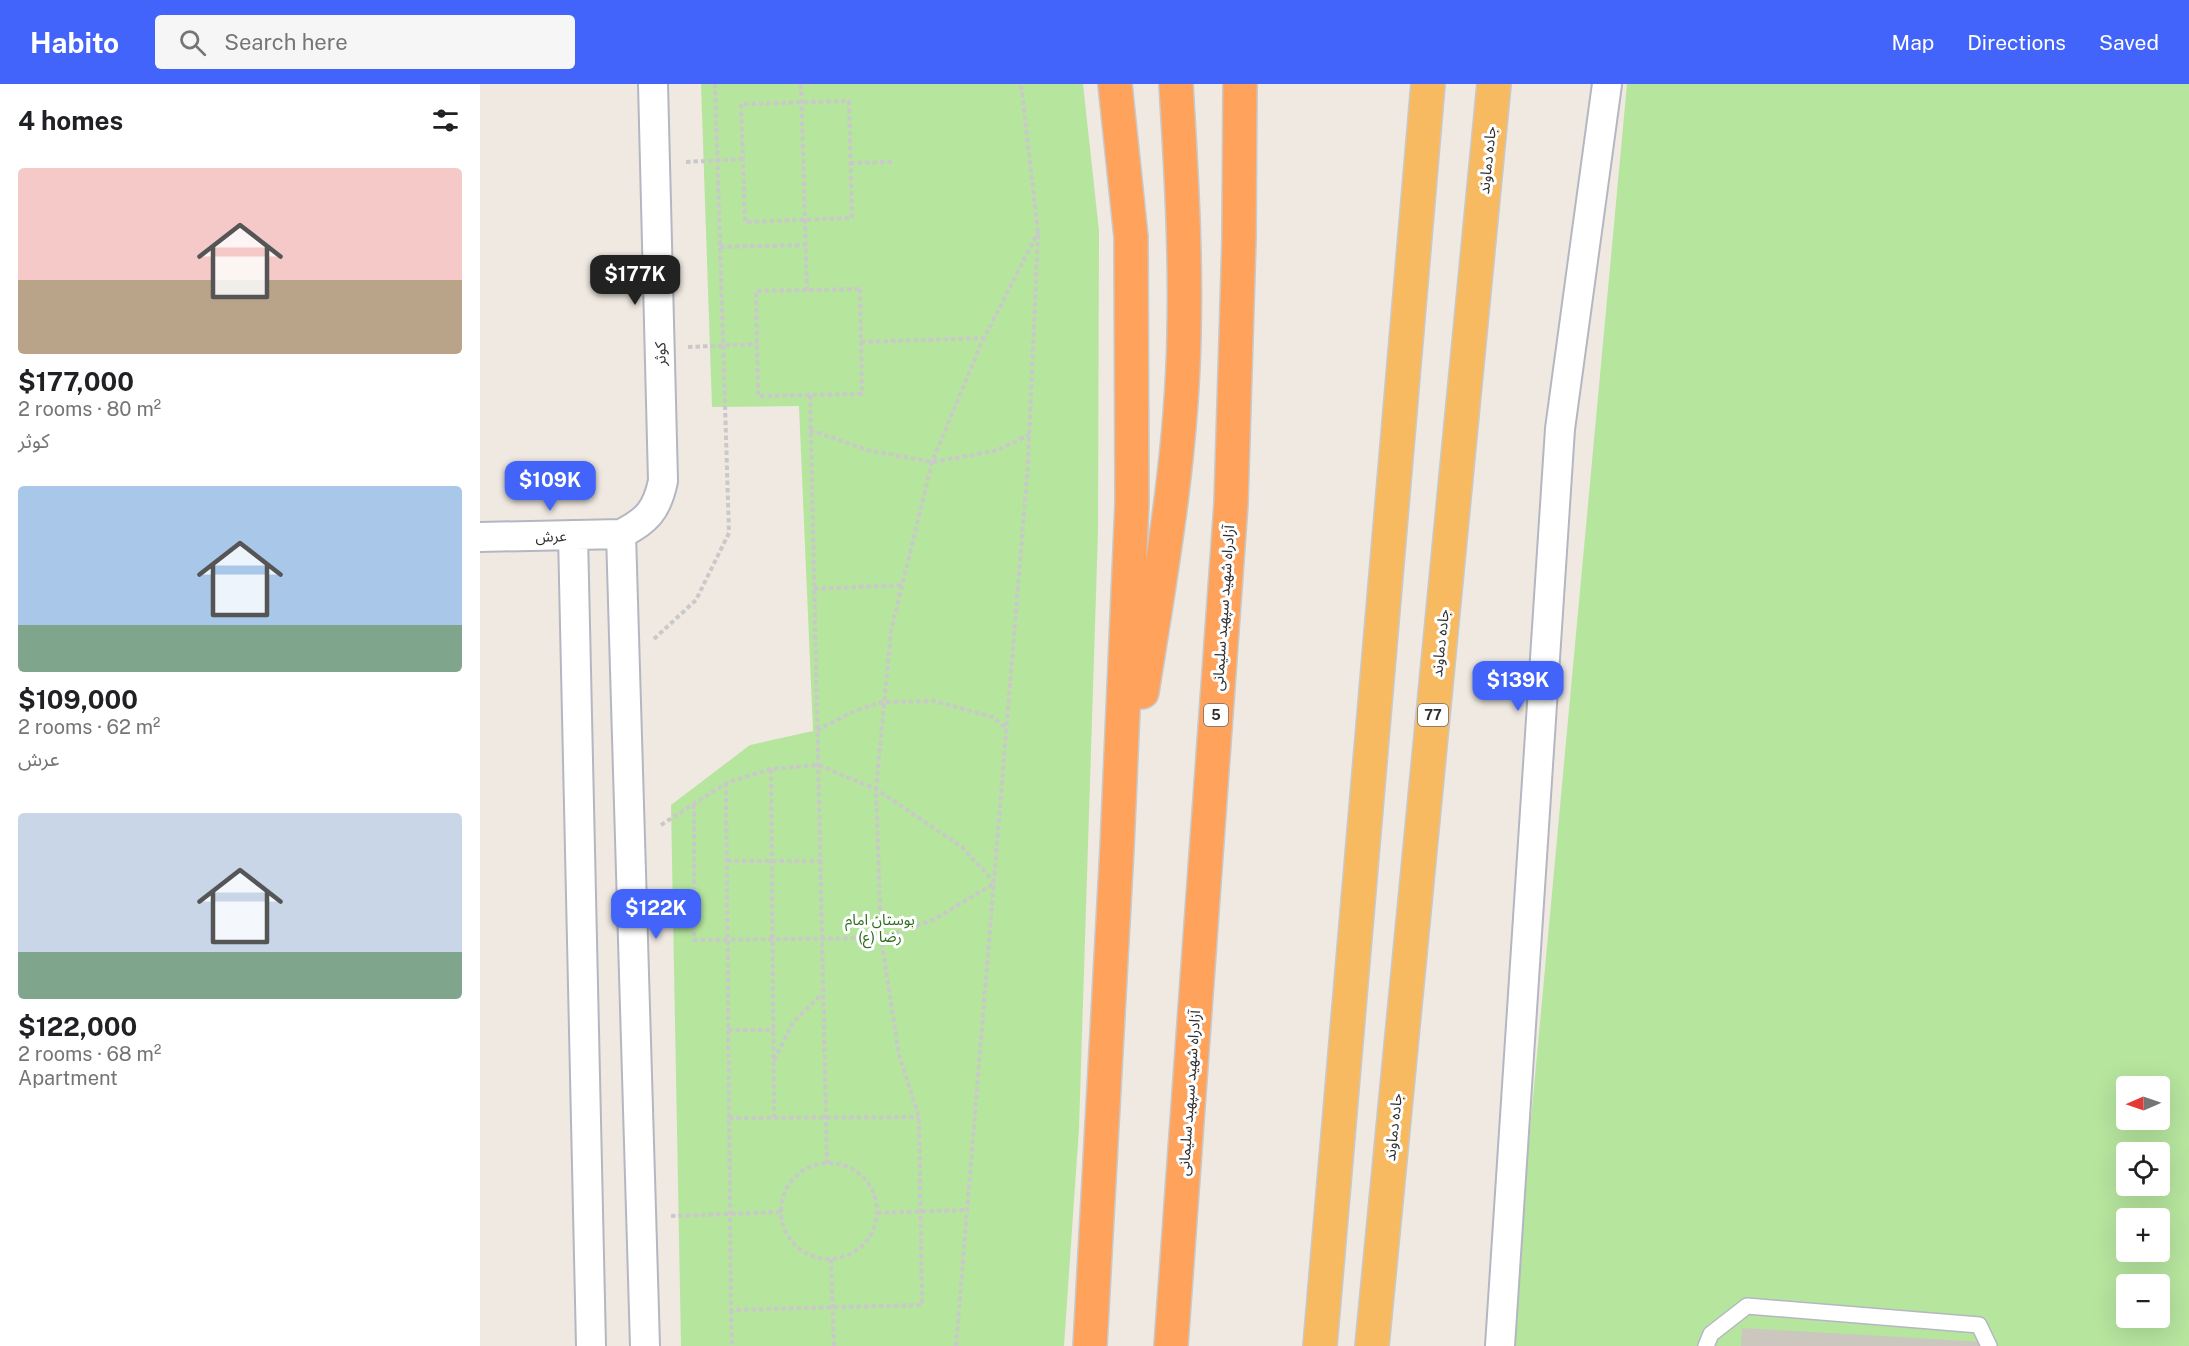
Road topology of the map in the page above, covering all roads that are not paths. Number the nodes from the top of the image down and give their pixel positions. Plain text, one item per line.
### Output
1 (653, 84) edge
2 (1115, 84) edge
3 (1176, 84) edge
4 (1240, 84) edge
5 (1428, 84) edge
6 (1494, 84) edge
7 (1607, 84) edge
8 (621, 534) junction
9 (573, 535) junction
10 (480, 537) edge
11 (1117, 848) junction
12 (591, 1346) edge
13 (645, 1346) edge
14 (1090, 1346) edge
15 (1171, 1346) edge
16 (1320, 1346) edge
17 (1372, 1346) edge
18 (1500, 1346) edge
19 (1706, 1346) edge
20 (1989, 1346) edge

1 - 8 street, کوثر
2 - 11 highway
3 - 11 highway
4 - 15 highway, آزادراه شهید سپهبد سلیمانی / 5
5 - 16 highway
6 - 17 highway, جاده دماوند / 77
7 - 18 street
8 - 9 street, عرش
8 - 13 street
9 - 10 street, عرش
9 - 12 street
11 - 14 highway
19 - 20 lane

